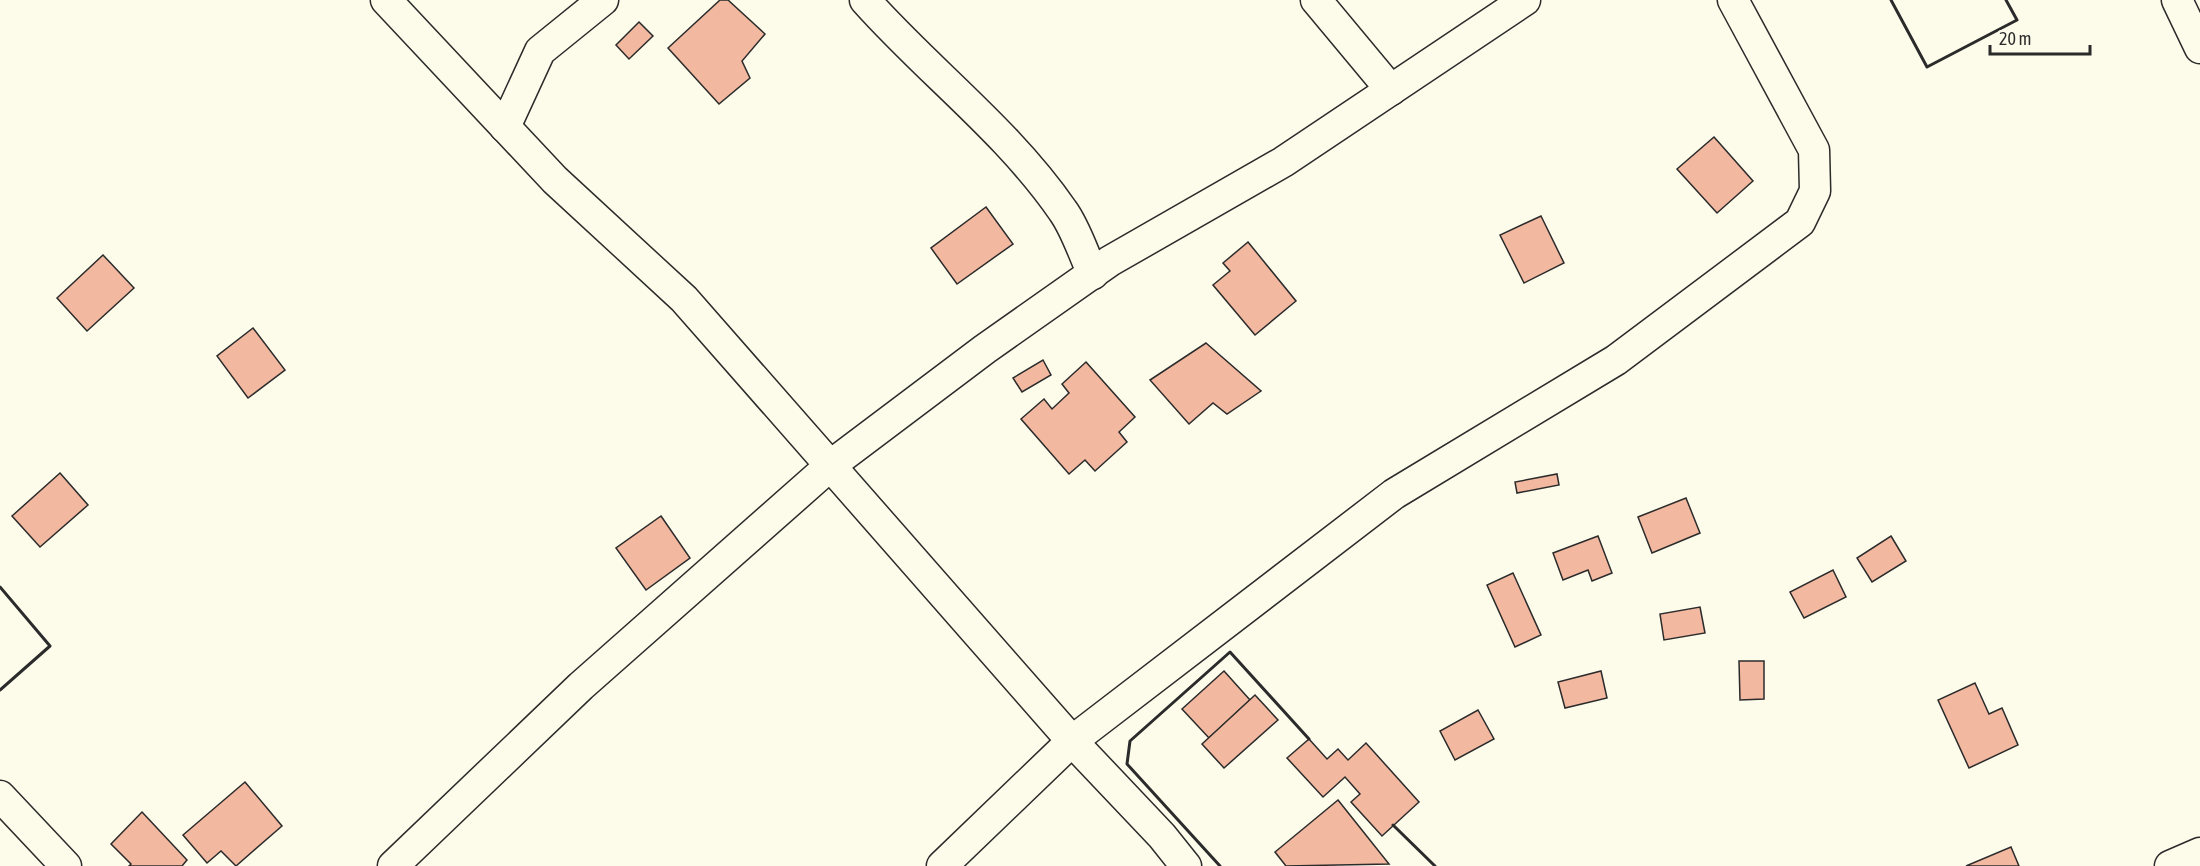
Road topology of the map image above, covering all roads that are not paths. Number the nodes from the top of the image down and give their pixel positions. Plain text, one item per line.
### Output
1 (386, 0) edge
2 (603, 0) edge
3 (865, 0) edge
4 (1316, 0) edge
5 (1525, 0) edge
6 (1733, 0) edge
7 (2177, 0) edge
8 (2200, 48) edge
9 (1391, 90) junction
10 (505, 127) junction
11 (1093, 273) junction
12 (831, 465) junction
13 (1072, 741) junction
14 (0, 796) edge
15 (2200, 853) edge
16 (66, 866) edge
17 (393, 866) edge
18 (942, 866) edge
19 (1186, 866) edge
20 (2170, 866) edge

1 - 10 street
2 - 10 street
3 - 11 street
4 - 9 street
5 - 9 street
6 - 13 street
7 - 8 street
9 - 11 street
10 - 12 street
11 - 12 street
12 - 13 street
12 - 17 street
13 - 18 street
13 - 19 street
14 - 16 street
15 - 20 street

